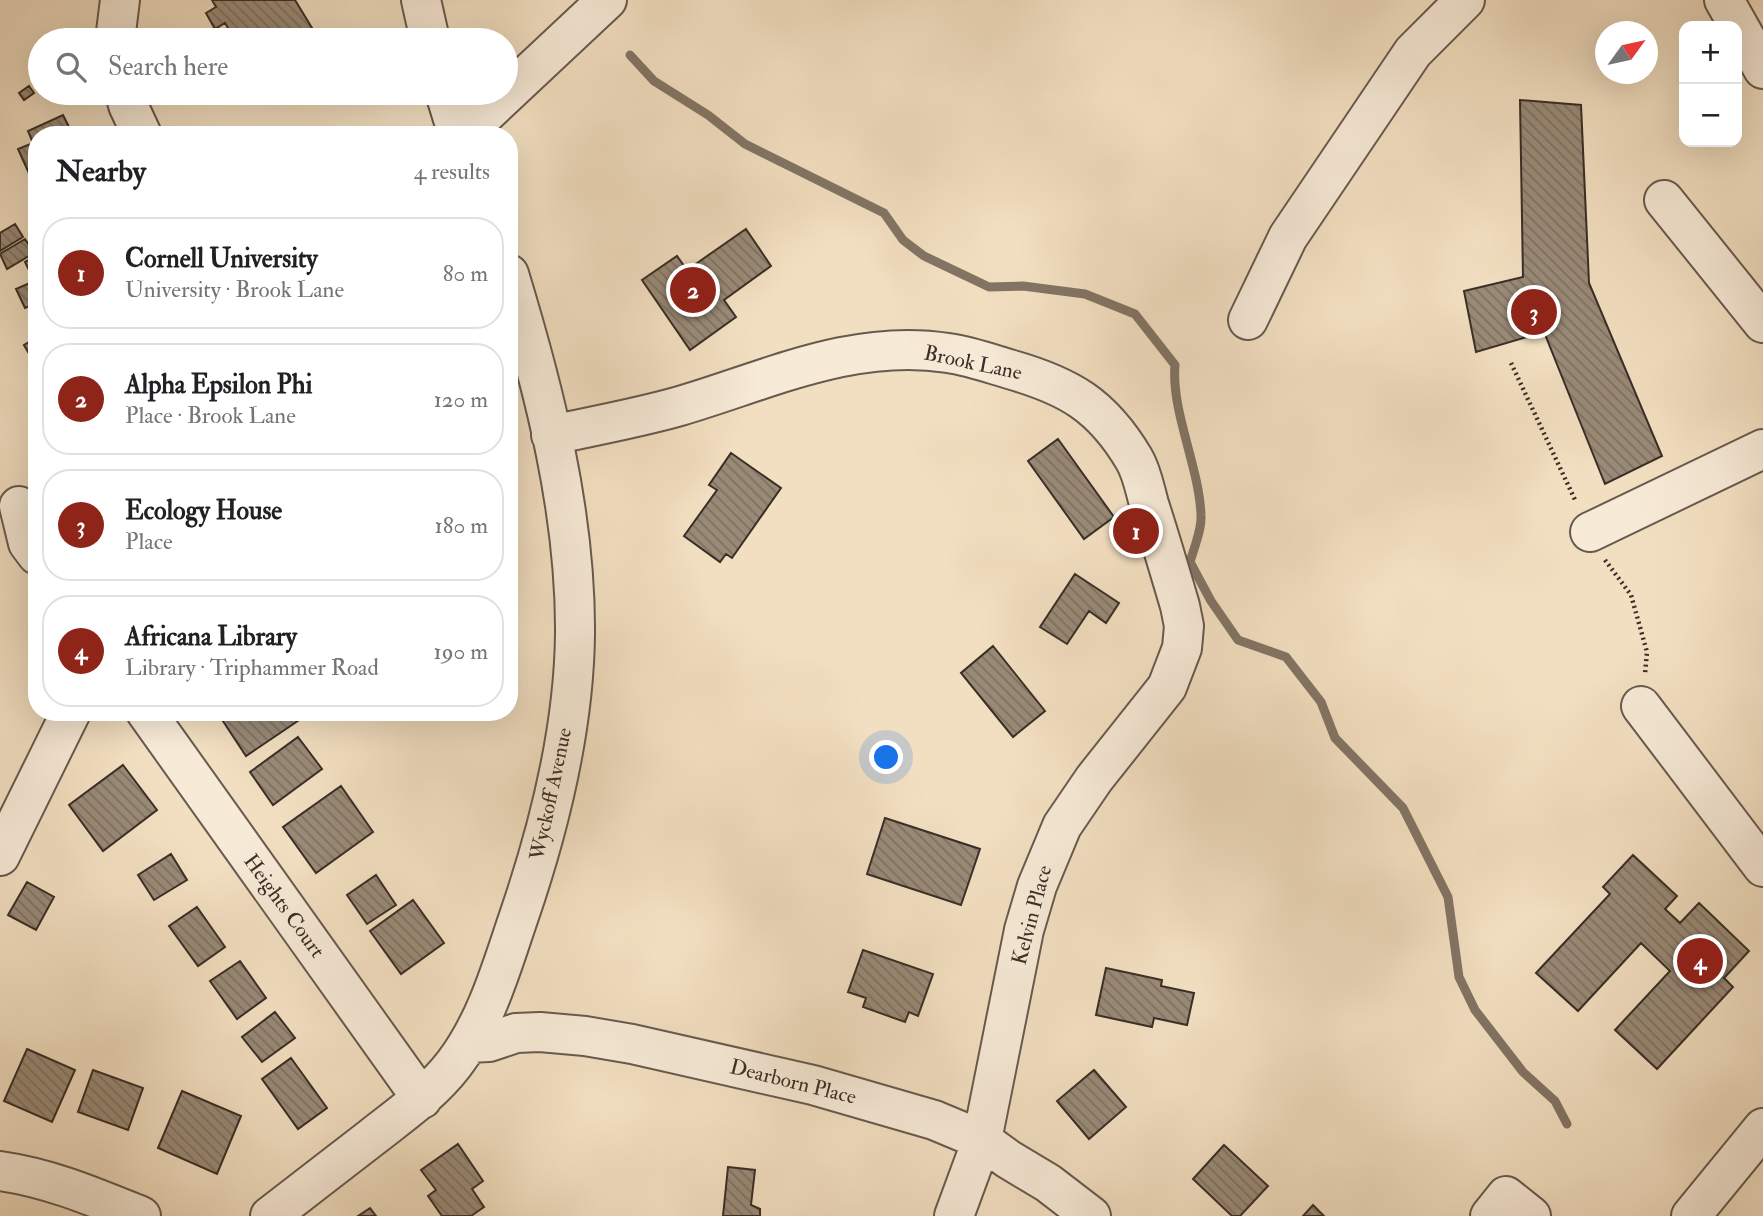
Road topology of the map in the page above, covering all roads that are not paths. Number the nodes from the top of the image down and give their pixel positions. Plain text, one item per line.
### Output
1 (120, 0) edge
2 (421, 0) edge
3 (607, 0) edge
4 (1465, 0) edge
5 (1724, 0) edge
6 (117, 28) edge
7 (427, 28) edge
8 (1763, 69) edge
9 (518, 82) edge
10 (130, 105) edge
11 (449, 105) edge
12 (493, 105) edge
13 (138, 126) edge
14 (457, 126) edge
15 (470, 126) edge
16 (1664, 200) dead end
17 (518, 304) edge
18 (1248, 320) dead end
19 (1763, 323) edge
20 (551, 435) junction
21 (1763, 449) edge
22 (19, 505) edge
23 (1590, 532) dead end
24 (28, 543) edge
25 (1182, 648) joint
26 (1642, 706) dead end
27 (67, 721) edge
28 (152, 721) edge
29 (0, 856) edge
30 (1763, 867) edge
31 (468, 1043) junction
32 (422, 1099) junction
33 (1763, 1128) edge
34 (982, 1140) junction
35 (0, 1171) edge
36 (141, 1216) edge
37 (270, 1216) edge
38 (954, 1216) edge
39 (1091, 1216) edge
40 (1490, 1216) edge
41 (1531, 1216) edge
42 (1691, 1216) edge

1 - 6 street
2 - 7 street
3 - 9 street
4 - 18 street
5 - 8 street
10 - 13 street
11 - 14 street
12 - 15 street
16 - 19 street
17 - 20 street, Wyckoff Avenue
20 - 25 street, Brook Lane
20 - 31 street, Wyckoff Avenue
21 - 23 street
22 - 24 street
25 - 34 street, Kelvin Place
26 - 30 street
27 - 29 street
28 - 32 street, Heights Court
31 - 32 street, Wyckoff Avenue
31 - 34 street, Dearborn Place
32 - 37 street, Wyckoff Avenue
33 - 42 street
34 - 38 street, Kelvin Place
34 - 39 street, Dearborn Place
35 - 36 street
40 - 41 street

